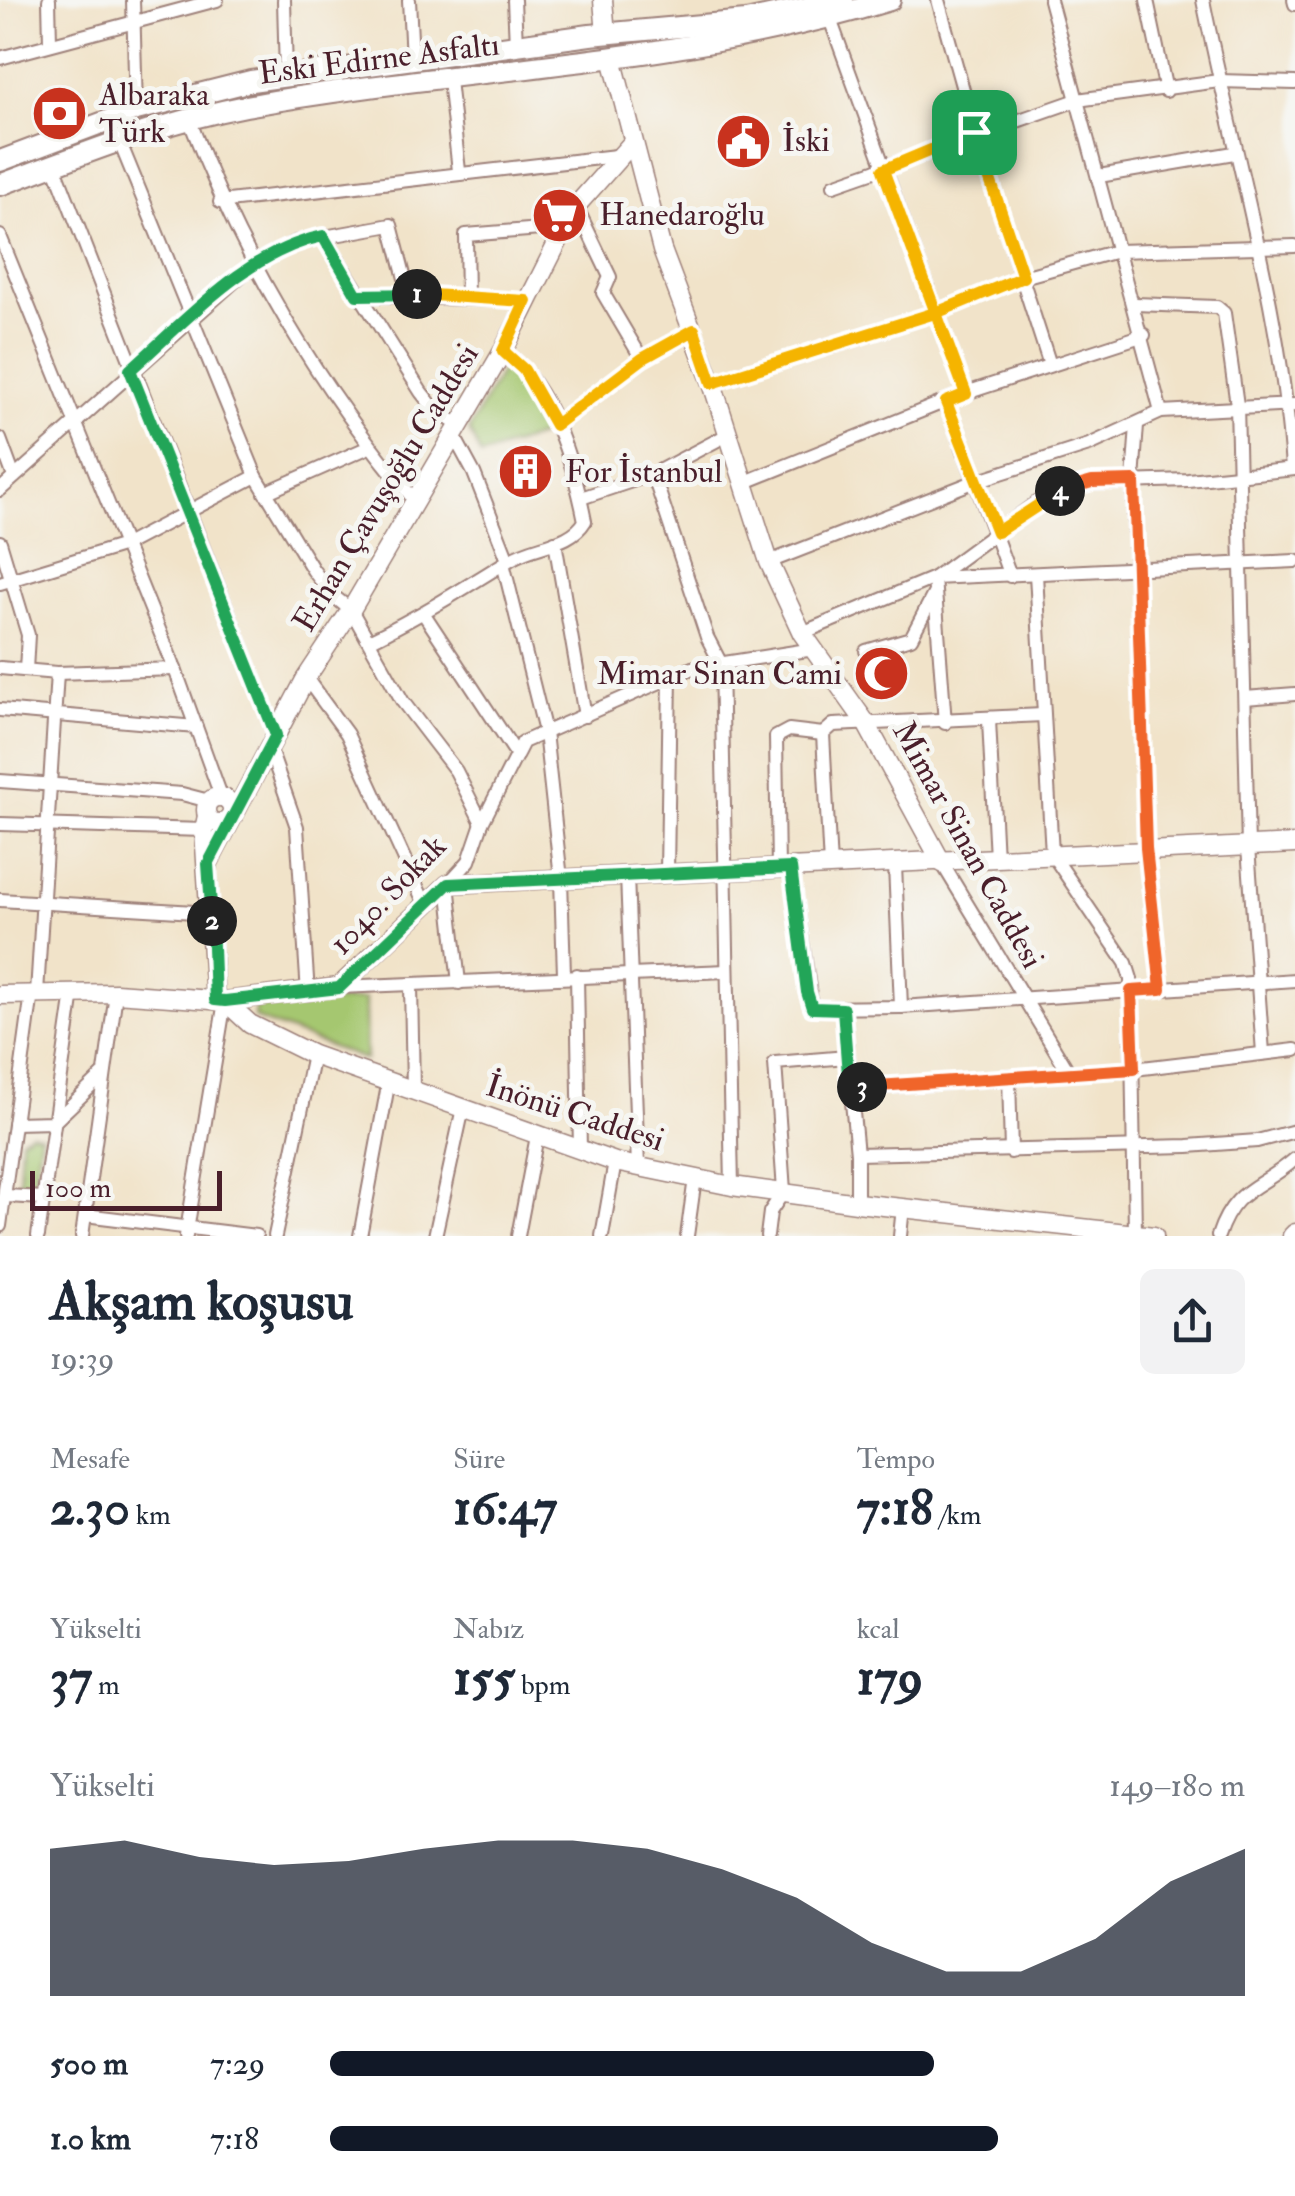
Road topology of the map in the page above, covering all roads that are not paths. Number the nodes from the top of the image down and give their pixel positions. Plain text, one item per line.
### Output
1 (49, 0) edge
2 (133, 0) edge
3 (217, 0) edge
4 (284, 0) edge
5 (409, 0) edge
6 (514, 0) edge
7 (604, 0) edge
8 (844, 0) edge
9 (890, 0) edge
10 (938, 0) edge
11 (1050, 0) edge
12 (1147, 0) edge
13 (1203, 0) edge
14 (133, 19) junction
15 (830, 19) junction
16 (598, 34) junction
17 (50, 42) junction
18 (516, 46) junction
19 (615, 57) junction
20 (0, 58) edge
21 (412, 59) junction
22 (286, 76) junction
23 (449, 80) junction
24 (1219, 82) junction
25 (1295, 84) edge
26 (404, 86) junction
27 (1166, 91) junction
28 (1077, 100) junction
29 (136, 110) junction
30 (189, 120) junction
31 (974, 132) junction
32 (64, 136) junction
33 (119, 140) junction
34 (632, 143) junction
35 (1234, 154) junction
36 (616, 156) junction
37 (0, 161) edge
38 (54, 165) junction
39 (883, 170) junction
40 (459, 171) junction
41 (1099, 176) junction
42 (0, 185) edge
43 (834, 185) dead end
44 (220, 202) junction
45 (576, 206) junction
46 (566, 227) junction
47 (0, 236) edge
48 (323, 236) junction
49 (1259, 246) junction
50 (1295, 246) edge
51 (1117, 251) junction
52 (255, 262) junction
53 (1023, 277) junction
54 (410, 294) junction
55 (357, 295) junction
56 (467, 298) junction
57 (526, 301) junction
58 (1136, 304) junction
59 (938, 312) junction
60 (191, 316) junction
61 (694, 330) junction
62 (1144, 335) junction
63 (503, 351) junction
64 (642, 359) junction
65 (1050, 362) junction
66 (130, 370) junction
67 (712, 383) junction
68 (966, 394) junction
69 (946, 402) junction
70 (1238, 405) junction
71 (1291, 405) edge
72 (1161, 412) junction
73 (73, 422) junction
74 (1137, 424) junction
75 (555, 425) junction
76 (456, 431) junction
77 (729, 434) junction
78 (0, 440) edge
79 (369, 447) junction
80 (1293, 469) edge
81 (653, 474) junction
82 (1237, 475) junction
83 (256, 476) junction
84 (14, 477) junction
85 (976, 481) junction
86 (1134, 481) junction
87 (743, 484) junction
88 (0, 490) edge
89 (265, 493) junction
90 (581, 498) junction
91 (416, 502) junction
92 (188, 510) junction
93 (997, 532) junction
94 (0, 542) edge
95 (555, 542) junction
96 (125, 545) junction
97 (1295, 561) edge
98 (768, 562) junction
99 (507, 563) junction
100 (1239, 563) junction
101 (1137, 569) junction
102 (1036, 574) junction
103 (1010, 576) junction
104 (7, 582) edge
105 (934, 585) junction
106 (351, 610) junction
107 (424, 614) junction
108 (802, 633) junction
109 (371, 640) junction
110 (814, 649) junction
111 (866, 650) dead end
112 (721, 664) junction
113 (0, 668) edge
114 (174, 669) junction
115 (26, 670) junction
116 (58, 673) junction
117 (670, 675) junction
118 (306, 678) junction
119 (1295, 694) edge
120 (1245, 698) junction
121 (0, 710) edge
122 (1043, 714) junction
123 (57, 716) junction
124 (585, 716) junction
125 (989, 720) junction
126 (866, 723) junction
127 (944, 723) junction
128 (196, 727) junction
129 (546, 732) junction
130 (823, 734) junction
131 (272, 741) junction
132 (516, 754) junction
133 (258, 766) junction
134 (0, 781) edge
135 (53, 785) junction
136 (210, 811) junction
137 (232, 817) junction
138 (482, 823) junction
139 (0, 824) edge
140 (49, 826) junction
141 (1295, 844) edge
142 (1248, 847) junction
143 (1146, 848) junction
144 (1052, 854) junction
145 (996, 859) junction
146 (942, 863) junction
147 (208, 864) junction
148 (895, 865) junction
149 (830, 867) junction
150 (784, 868) junction
151 (727, 871) junction
152 (667, 873) junction
153 (627, 875) junction
154 (560, 878) junction
155 (448, 884) junction
156 (0, 900) edge
157 (43, 903) junction
158 (425, 904) junction
159 (211, 914) junction
160 (727, 971) junction
161 (632, 972) junction
162 (570, 975) junction
163 (1295, 980) edge
164 (458, 983) junction
165 (1257, 983) junction
166 (411, 986) junction
167 (339, 988) junction
168 (1161, 989) junction
169 (1131, 991) junction
170 (35, 993) junction
171 (72, 993) junction
172 (116, 993) junction
173 (308, 994) junction
174 (0, 995) edge
175 (1022, 1000) junction
176 (220, 1001) junction
177 (902, 1007) junction
178 (843, 1009) junction
179 (1295, 1050) edge
180 (1264, 1053) junction
181 (313, 1055) junction
182 (847, 1058) junction
183 (1134, 1069) junction
184 (1068, 1071) junction
185 (103, 1074) junction
186 (1009, 1076) junction
187 (390, 1080) junction
188 (413, 1088) junction
189 (849, 1088) junction
190 (463, 1108) junction
191 (54, 1122) junction
192 (14, 1123) junction
193 (1295, 1131) edge
194 (537, 1136) junction
195 (6, 1139) edge
196 (1134, 1148) junction
197 (580, 1151) junction
198 (1012, 1152) junction
199 (857, 1154) junction
200 (1295, 1159) edge
201 (614, 1162) junction
202 (638, 1168) junction
203 (694, 1178) junction
204 (732, 1186) junction
205 (784, 1191) junction
206 (6, 1196) junction
207 (44, 1198) junction
208 (856, 1203) junction
209 (902, 1207) junction
210 (85, 1215) junction
211 (0, 1226) edge
212 (1015, 1228) edge
213 (187, 1230) edge
214 (1130, 1233) edge
215 (38, 1236) edge
216 (82, 1236) edge
217 (256, 1236) edge
218 (274, 1236) edge
219 (360, 1236) edge
220 (436, 1236) edge
221 (518, 1236) edge
222 (602, 1236) edge
223 (687, 1236) edge
224 (767, 1236) edge
225 (900, 1236) edge
226 (1154, 1236) edge
227 (1218, 1236) edge

1 - 17 street
2 - 14 street
3 - 14 street
4 - 22 street
5 - 21 street
6 - 18 street
7 - 16 street
8 - 16 main road, Eski Edirne Asfaltı
9 - 15 main road, Eski Edirne Asfaltı
10 - 31 street
11 - 28 street
12 - 27 street
13 - 24 street
14 - 17 street
14 - 29 street
15 - 19 main road, Eski Edirne Asfaltı
15 - 39 street
16 - 18 main road, Eski Edirne Asfaltı
16 - 19 main road
17 - 20 street
18 - 21 main road, Eski Edirne Asfaltı
19 - 23 main road, Eski Edirne Asfaltı
19 - 34 street, Mimar Sinan Caddesi
21 - 22 main road, Eski Edirne Asfaltı
21 - 26 main road
22 - 29 main road, Eski Edirne Asfaltı
23 - 26 main road, Eski Edirne Asfaltı
23 - 40 street
24 - 25 street
24 - 27 street
24 - 35 street
26 - 30 main road, Eski Edirne Asfaltı
27 - 28 street
28 - 31 street
28 - 41 street
29 - 32 main road, Eski Edirne Asfaltı
30 - 33 main road, Eski Edirne Asfaltı
30 - 44 street
31 - 39 street
31 - 53 street
32 - 37 main road, Eski Edirne Asfaltı
32 - 38 main road
33 - 38 main road, Eski Edirne Asfaltı
33 - 60 street
34 - 36 street, Erhan Çavuşoğlu Caddesi
34 - 61 street, Mimar Sinan Caddesi
35 - 41 street
35 - 49 street
36 - 40 street
36 - 45 street, Erhan Çavuşoğlu Caddesi
38 - 42 main road, Eski Edirne Asfaltı
38 - 66 street
39 - 43 street
39 - 59 street
40 - 44 street
41 - 51 street
44 - 52 street
45 - 46 street, Erhan Çavuşoğlu Caddesi
45 - 64 street
46 - 56 street
46 - 57 street, Erhan Çavuşoğlu Caddesi
47 - 73 street
48 - 52 street
48 - 54 street
48 - 55 street
49 - 50 street
49 - 51 street
49 - 71 street
51 - 53 street
51 - 58 street
52 - 60 street
52 - 79 street
53 - 59 street
53 - 65 street
54 - 55 street
54 - 56 street
55 - 76 street
56 - 57 street
57 - 63 street, Erhan Çavuşoğlu Caddesi
58 - 62 street
58 - 70 street
59 - 67 street
59 - 68 street
60 - 66 street
60 - 83 street
61 - 64 street
61 - 67 street, Mimar Sinan Caddesi
62 - 65 street
62 - 72 street
63 - 75 street
63 - 76 street, Erhan Çavuşoğlu Caddesi
64 - 75 street
65 - 68 street
66 - 73 street
66 - 92 street
67 - 77 street, Mimar Sinan Caddesi
68 - 69 street
69 - 85 street
69 - 87 street
70 - 71 street
70 - 72 street
70 - 82 street
71 - 80 street
72 - 74 street
73 - 84 street
73 - 96 street
74 - 85 street
74 - 86 street
75 - 90 street
76 - 91 street, Erhan Çavuşoğlu Caddesi
76 - 99 street
77 - 81 street
77 - 87 street, Mimar Sinan Caddesi
78 - 84 street
79 - 89 street
79 - 91 street
80 - 82 street
81 - 90 street
81 - 112 street
82 - 86 street
82 - 100 street
83 - 89 street
83 - 92 street
84 - 88 street
85 - 93 street
85 - 98 street
86 - 93 street
86 - 101 street
87 - 98 street, Mimar Sinan Caddesi
89 - 106 street
90 - 95 street
91 - 106 street, Erhan Çavuşoğlu Caddesi
92 - 96 street
92 - 131 street
93 - 103 street
93 - 105 street
94 - 104 street
95 - 99 street
95 - 124 street
96 - 104 street
96 - 114 street
97 - 100 street
98 - 108 street, Mimar Sinan Caddesi
99 - 107 street
99 - 129 street
100 - 101 street
100 - 120 street
101 - 102 street
101 - 143 street
102 - 103 street
102 - 122 street
103 - 105 street
104 - 115 street
105 - 108 street
105 - 111 street
105 - 127 street
106 - 109 street
106 - 118 street, Erhan Çavuşoğlu Caddesi
107 - 109 street
107 - 132 street
108 - 110 street, Mimar Sinan Caddesi
109 - 138 street
110 - 112 street, 1040. Sokak
110 - 126 street, Mimar Sinan Caddesi
112 - 117 street, 1040. Sokak
112 - 151 street
113 - 115 street
114 - 116 street
114 - 128 street
115 - 116 street
116 - 123 street
117 - 124 street, 1040. Sokak
117 - 152 street
118 - 131 street, Erhan Çavuşoğlu Caddesi
118 - 158 street
119 - 120 street
120 - 142 street
121 - 123 street
122 - 125 street
122 - 144 street
123 - 128 street
123 - 135 street
124 - 129 street, 1040. Sokak
125 - 127 street
125 - 145 street
126 - 127 street
126 - 130 street
126 - 146 street, Mimar Sinan Caddesi
128 - 136 street
129 - 132 street, 1040. Sokak
129 - 154 street
130 - 149 street
130 - 150 street
131 - 133 street, Erhan Çavuşoğlu Caddesi
131 - 173 street
132 - 138 street, 1040. Sokak
133 - 136 street
133 - 137 street, Erhan Çavuşoğlu Caddesi
134 - 135 street
135 - 136 street
135 - 140 street
136 - 137 street
136 - 140 street
136 - 147 street
137 - 147 street, Erhan Çavuşoğlu Caddesi
138 - 155 street, 1040. Sokak
139 - 140 street
140 - 157 street
141 - 142 street
142 - 143 street
142 - 165 street
143 - 144 street
143 - 168 street
144 - 145 street
144 - 169 street
145 - 146 street
146 - 148 street
146 - 175 street, Mimar Sinan Caddesi
147 - 159 street
148 - 149 street
148 - 177 street
149 - 150 street
150 - 151 street
150 - 178 street
151 - 152 street
151 - 160 street
152 - 153 street
153 - 154 street
153 - 161 street
154 - 155 street
154 - 162 street
155 - 158 street, 1040. Sokak
155 - 164 street
156 - 157 street
157 - 159 street
157 - 170 street
158 - 167 street, 1040. Sokak
159 - 176 street
160 - 161 street
160 - 204 street
161 - 162 street
161 - 202 street
162 - 164 street
162 - 197 street
163 - 165 street
164 - 166 street
165 - 168 street
165 - 180 street
166 - 167 street
166 - 188 street
167 - 173 street
168 - 169 street
169 - 175 street
169 - 183 street
170 - 171 street
170 - 174 street
170 - 192 street
171 - 172 street
171 - 191 street
172 - 176 street
172 - 185 street
173 - 176 street
175 - 177 street
175 - 184 street, Mimar Sinan Caddesi
176 - 181 street, İnönü Caddesi
176 - 213 street
177 - 178 street
178 - 182 street
179 - 180 street
180 - 183 street
181 - 187 street, İnönü Caddesi
181 - 218 street
182 - 189 street
182 - 205 street
183 - 184 street
183 - 196 street
184 - 186 street
185 - 191 street
185 - 210 street
186 - 189 street
186 - 198 street
187 - 188 street, İnönü Caddesi
187 - 219 street
188 - 190 street, İnönü Caddesi
189 - 199 street
190 - 194 street, İnönü Caddesi
190 - 220 street
191 - 192 street
191 - 207 street
192 - 195 street
193 - 196 street
194 - 197 street, İnönü Caddesi
194 - 221 street
195 - 206 street
196 - 198 street
196 - 214 street
197 - 201 street, İnönü Caddesi
198 - 199 street
199 - 208 street
200 - 227 street
201 - 202 street, İnönü Caddesi
201 - 222 street
202 - 203 street, İnönü Caddesi
203 - 204 street, İnönü Caddesi
203 - 223 street
204 - 205 street, İnönü Caddesi
205 - 208 street, İnönü Caddesi
205 - 224 street
206 - 207 street
206 - 211 street
207 - 215 street
208 - 209 street, İnönü Caddesi
209 - 212 street, İnönü Caddesi
209 - 225 street
210 - 213 street
210 - 216 street
212 - 214 street, İnönü Caddesi
213 - 217 street
214 - 226 street, İnönü Caddesi

